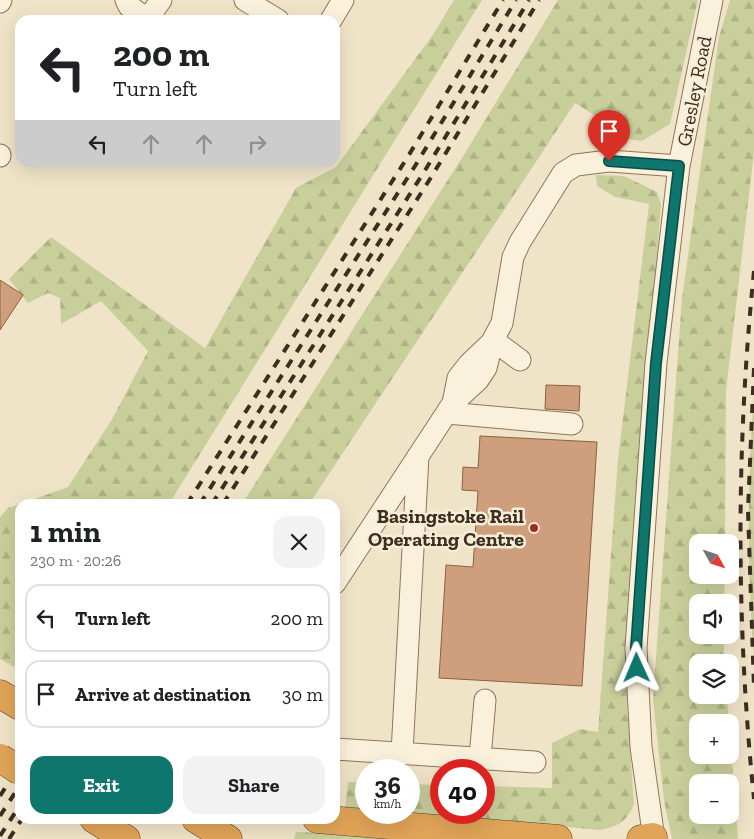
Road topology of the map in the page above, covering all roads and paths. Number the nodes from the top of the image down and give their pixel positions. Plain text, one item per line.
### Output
1 (126, 0) edge
2 (161, 0) edge
3 (245, 0) edge
4 (343, 0) edge
5 (712, 0) edge
6 (141, 15) edge
7 (150, 15) edge
8 (270, 15) edge
9 (334, 15) edge
10 (679, 166) junction
11 (504, 331) junction
12 (520, 360) dead end
13 (450, 408) junction
14 (572, 424) dead end
15 (418, 455) junction
16 (340, 575) edge
17 (0, 694) edge
18 (485, 700) dead end
19 (15, 703) edge
20 (340, 748) edge
21 (402, 753) junction
22 (0, 758) edge
23 (480, 758) junction
24 (535, 762) dead end
25 (15, 768) edge
26 (340, 821) edge
27 (102, 824) edge
28 (204, 824) edge
29 (650, 838) edge
30 (126, 839) edge
31 (228, 839) edge
32 (558, 839) edge

1 - 6 street
2 - 7 street
3 - 8 street
4 - 9 street
5 - 10 street, Gresley Road
10 - 11 street
10 - 29 street, Gresley Road
11 - 12 street
11 - 13 street
13 - 14 street
13 - 15 street
15 - 16 street
15 - 21 street
17 - 19 highway
18 - 23 street
20 - 21 street
21 - 23 street
22 - 25 highway, bridge
23 - 24 street
26 - 32 highway
27 - 30 highway
28 - 31 highway

